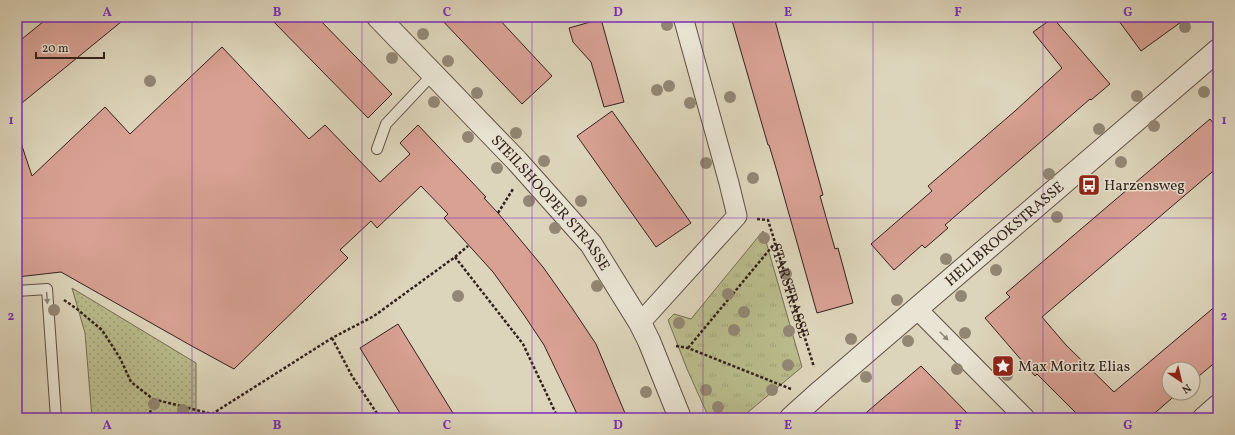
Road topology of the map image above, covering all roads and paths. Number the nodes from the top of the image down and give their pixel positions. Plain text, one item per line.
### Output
1 (378, 17) edge
2 (684, 17) edge
3 (1218, 50) edge
4 (433, 74) junction
5 (377, 150) dead end
6 (737, 216) junction
7 (775, 243) junction
8 (468, 246) dead end
9 (455, 258) junction
10 (47, 289) junction
11 (17, 291) edge
12 (917, 309) junction
13 (640, 323) junction
14 (332, 338) junction
15 (817, 394) junction
16 (153, 399) junction
17 (1218, 404) edge
18 (212, 414) junction
19 (56, 418) edge
20 (149, 418) edge
21 (213, 418) edge
22 (380, 418) edge
23 (558, 418) edge
24 (680, 418) edge
25 (791, 418) edge
26 (1025, 418) edge
27 (1202, 418) edge

1 - 4 street, STEILSHOOPER STRASSE
2 - 6 street
3 - 12 street, HELLBROOKSTRASSE
4 - 5 lane
4 - 13 street, STEILSHOOPER STRASSE
6 - 7 path, STARSTRASSE
6 - 13 street
7 - 15 path, STARSTRASSE
7 - 15 path
8 - 9 path
9 - 14 path
9 - 23 path
10 - 11 lane
10 - 16 path
10 -> 19 lane
12 - 15 street, HELLBROOKSTRASSE
12 -> 26 street
13 - 24 street, STEILSHOOPER STRASSE
14 - 18 path
14 - 22 path
15 - 25 street, HELLBROOKSTRASSE
16 - 18 path
16 - 20 path
17 - 27 street
18 - 21 path

